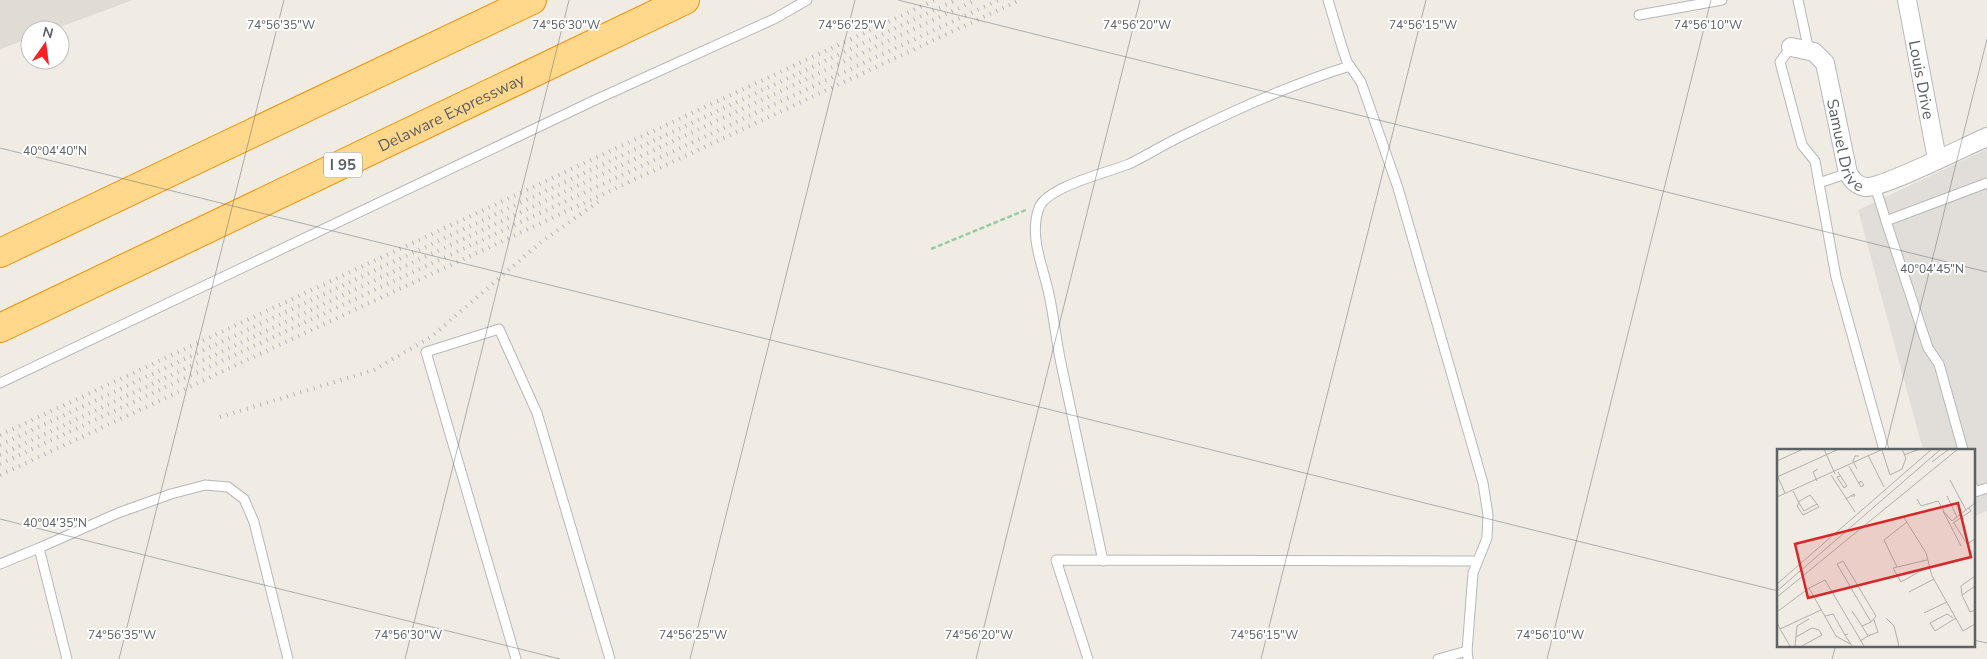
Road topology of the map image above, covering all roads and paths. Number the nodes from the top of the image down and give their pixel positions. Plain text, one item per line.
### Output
1 (532, 0) edge
2 (685, 0) edge
3 (807, 0) edge
4 (1328, 0) edge
5 (1722, 0) edge
6 (1798, 0) edge
7 (1906, 0) edge
8 (1638, 15) dead end
9 (1791, 47) joint
10 (1809, 51) junction
11 (1350, 66) junction
12 (1987, 137) edge
13 (1937, 159) junction
14 (1848, 173) junction
15 (1987, 183) edge
16 (1819, 184) junction
17 (1875, 186) junction
18 (1039, 207) junction
19 (1886, 221) junction
20 (930, 249) dead end
21 (0, 253) edge
22 (0, 328) edge
23 (0, 383) edge
24 (1884, 449) edge
25 (1963, 449) edge
26 (1987, 488) edge
27 (1974, 490) edge
28 (39, 548) junction
29 (1103, 561) junction
30 (1477, 561) junction
31 (0, 564) edge
32 (1468, 655) edge
33 (67, 659) edge
34 (288, 659) edge
35 (516, 659) edge
36 (610, 659) edge
37 (1088, 659) edge
38 (1438, 659) edge

1 - 21 highway
2 - 22 highway, Delaware Expressway / I 95
3 - 23 lane
4 - 11 lane
5 - 8 lane
6 - 10 lane
7 - 13 street, Louis Drive
9 - 10 street, Samuel Drive
9 - 16 lane
10 - 14 street, Samuel Drive
11 - 18 lane
11 - 30 lane
12 - 13 street, Samuel Drive
13 - 17 street, Samuel Drive
14 - 16 lane
14 - 17 street, Samuel Drive
15 - 19 lane
16 - 24 lane
17 - 19 lane
18 - 20 path
18 - 29 lane
19 - 25 lane
26 - 27 lane
28 - 31 lane
28 - 33 lane
28 - 34 lane
29 - 30 lane
29 - 37 lane
30 - 32 lane
32 - 38 lane
35 - 36 lane

